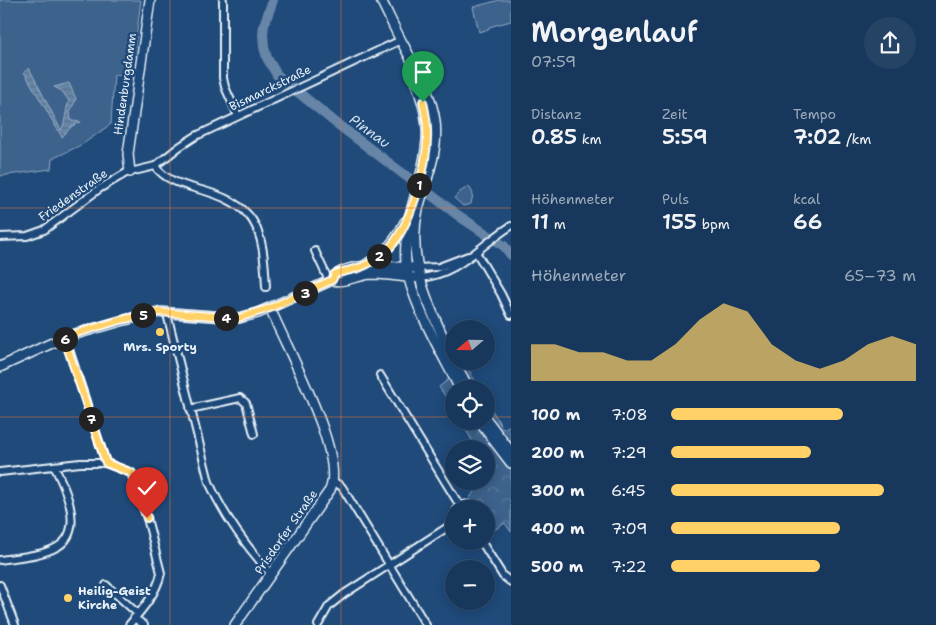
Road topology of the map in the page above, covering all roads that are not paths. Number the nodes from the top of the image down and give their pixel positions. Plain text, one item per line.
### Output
1 (150, 0) edge
2 (223, 0) edge
3 (381, 0) edge
4 (400, 40) junction
5 (406, 50) junction
6 (418, 87) junction
7 (428, 91) junction
8 (238, 116) junction
9 (427, 140) junction
10 (435, 150) junction
11 (155, 166) junction
12 (130, 172) junction
13 (424, 177) junction
14 (418, 198) junction
15 (409, 215) junction
16 (511, 226) edge
17 (0, 237) edge
18 (315, 251) dead end
19 (476, 252) junction
20 (361, 267) junction
21 (417, 268) junction
22 (408, 273) junction
23 (419, 278) junction
24 (330, 280) junction
25 (266, 288) dead end
26 (270, 308) junction
27 (168, 312) junction
28 (511, 315) edge
29 (64, 337) junction
30 (445, 345) edge
31 (445, 351) edge
32 (0, 367) edge
33 (380, 375) dead end
34 (190, 410) junction
35 (484, 430) edge
36 (494, 430) edge
37 (254, 434) dead end
38 (511, 452) edge
39 (106, 463) junction
40 (511, 463) edge
41 (54, 466) junction
42 (0, 472) edge
43 (333, 481) junction
44 (454, 500) edge
45 (445, 529) edge
46 (487, 550) edge
47 (0, 560) edge
48 (389, 563) junction
49 (271, 574) junction
50 (511, 582) edge
51 (0, 584) edge
52 (106, 585) dead end
53 (136, 616) junction
54 (15, 625) edge
55 (129, 625) edge
56 (144, 625) edge
57 (235, 625) edge
58 (318, 625) edge
59 (426, 625) edge

1 - 12 main road, Hindenburgdamm
2 - 8 street
3 - 4 main road
4 - 5 main road
4 - 8 street, Bismarckstraße
5 - 6 main road
5 - 7 main road
6 - 7 main road
6 - 9 main road
7 - 10 main road
8 - 11 street, Bismarckstraße
9 - 10 main road
9 - 13 main road
10 - 13 main road
11 - 12 street, Friedenstraße
11 - 25 street
12 - 17 street, Friedenstraße
13 - 14 main road
14 - 15 main road
14 - 21 main road
15 - 20 main road
15 - 22 main road
16 - 19 street
18 - 24 street
19 - 21 street
19 - 23 street
19 - 28 street
20 - 22 main road
20 - 24 main road
21 - 22 main road
21 - 23 main road
22 - 23 main road
22 - 24 main road
22 - 31 main road
23 - 30 main road
24 - 26 main road
26 - 27 main road
26 - 43 main road
27 - 29 main road
27 - 34 street
29 - 32 main road
29 - 39 street
33 - 44 street
34 - 37 street
34 - 49 street
35 - 40 main road
36 - 38 main road
39 - 41 street
39 - 53 street
41 - 42 street
41 - 47 street
43 - 48 street
43 - 49 main road, Prisdorfer Straße
45 - 48 street
46 - 50 street
48 - 58 street
48 - 59 street
49 - 57 main road, Prisdorfer Straße
51 - 54 street
52 - 53 street
53 - 55 street
53 - 56 street

